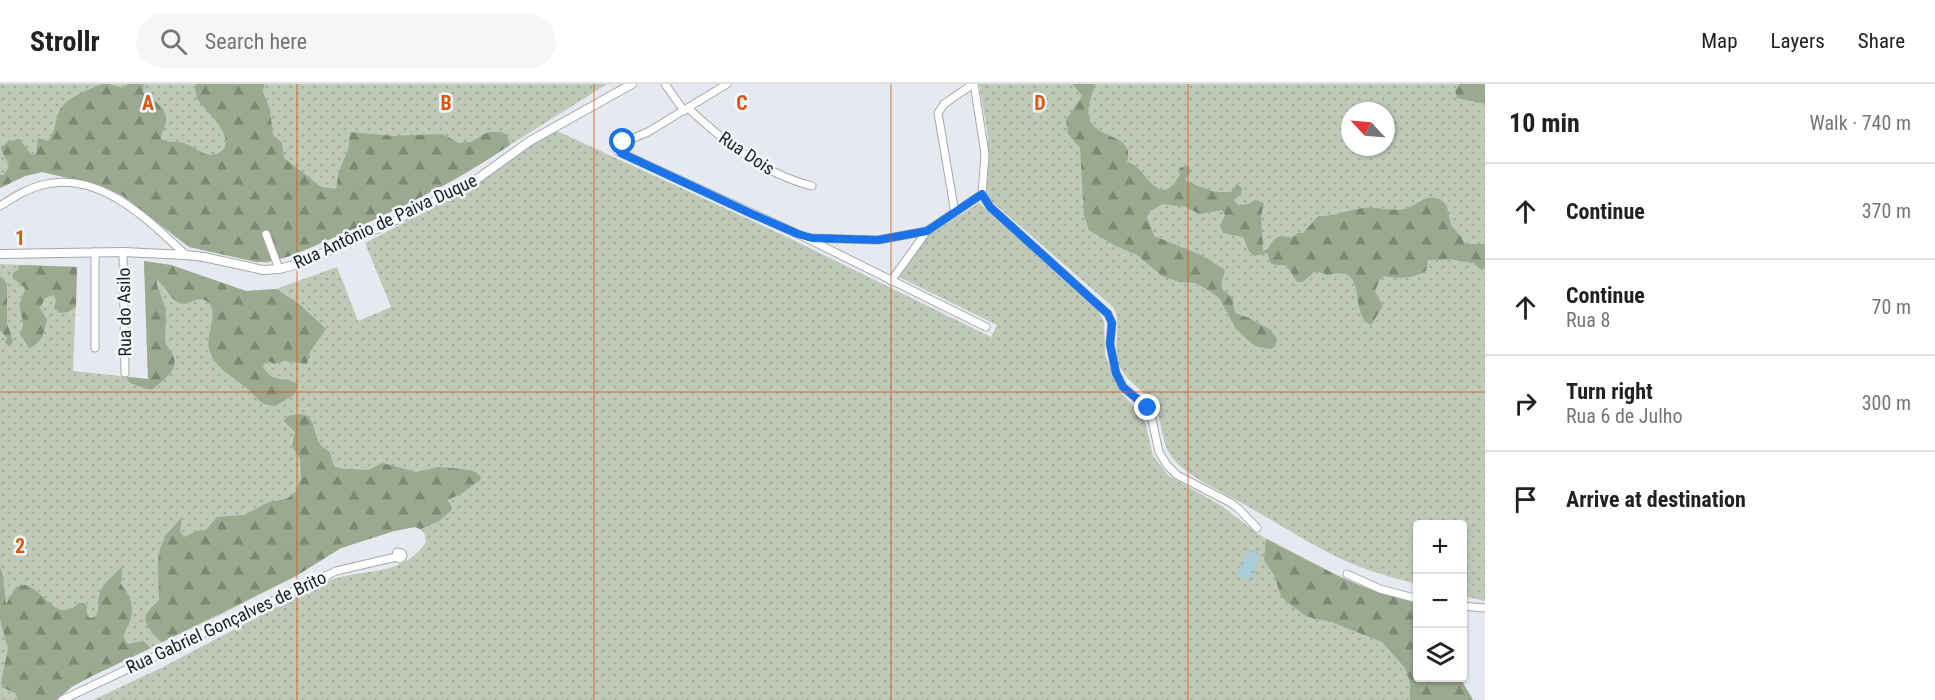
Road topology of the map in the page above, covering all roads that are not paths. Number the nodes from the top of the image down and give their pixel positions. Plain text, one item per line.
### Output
1 (632, 84) edge
2 (665, 84) edge
3 (727, 84) edge
4 (974, 84) edge
5 (686, 110) junction
6 (812, 186) dead end
7 (982, 194) junction
8 (0, 206) edge
9 (955, 213) junction
10 (927, 231) junction
11 (266, 234) dead end
12 (798, 234) junction
13 (95, 252) junction
14 (123, 252) junction
15 (0, 254) edge
16 (186, 255) junction
17 (279, 269) junction
18 (891, 281) junction
19 (986, 327) dead end
20 (96, 348) dead end
21 (125, 373) dead end
22 (1257, 528) dead end
23 (396, 557) dead end
24 (1347, 574) dead end
25 (1413, 598) edge
26 (1467, 606) edge
27 (1485, 608) edge
28 (62, 700) edge

1 - 17 street, Rua Antônio de Paiva Duque
2 - 5 street, Rua Dois
3 - 5 street
4 - 7 street
4 - 9 street
5 - 6 street, Rua Dois
5 - 12 street
7 - 9 street
7 - 22 street
8 - 16 street
9 - 10 street
10 - 12 street
10 - 18 street
11 - 17 street
12 - 18 street
13 - 14 street, Rua Antônio de Paiva Duque
13 - 15 street, Rua Antônio de Paiva Duque
13 - 20 street
14 - 16 street, Rua Antônio de Paiva Duque
14 - 21 street, Rua do Asilo
16 - 17 street, Rua Antônio de Paiva Duque
18 - 19 street
23 - 28 street, Rua Gabriel Gonçalves de Brito
24 - 25 street
26 - 27 street

